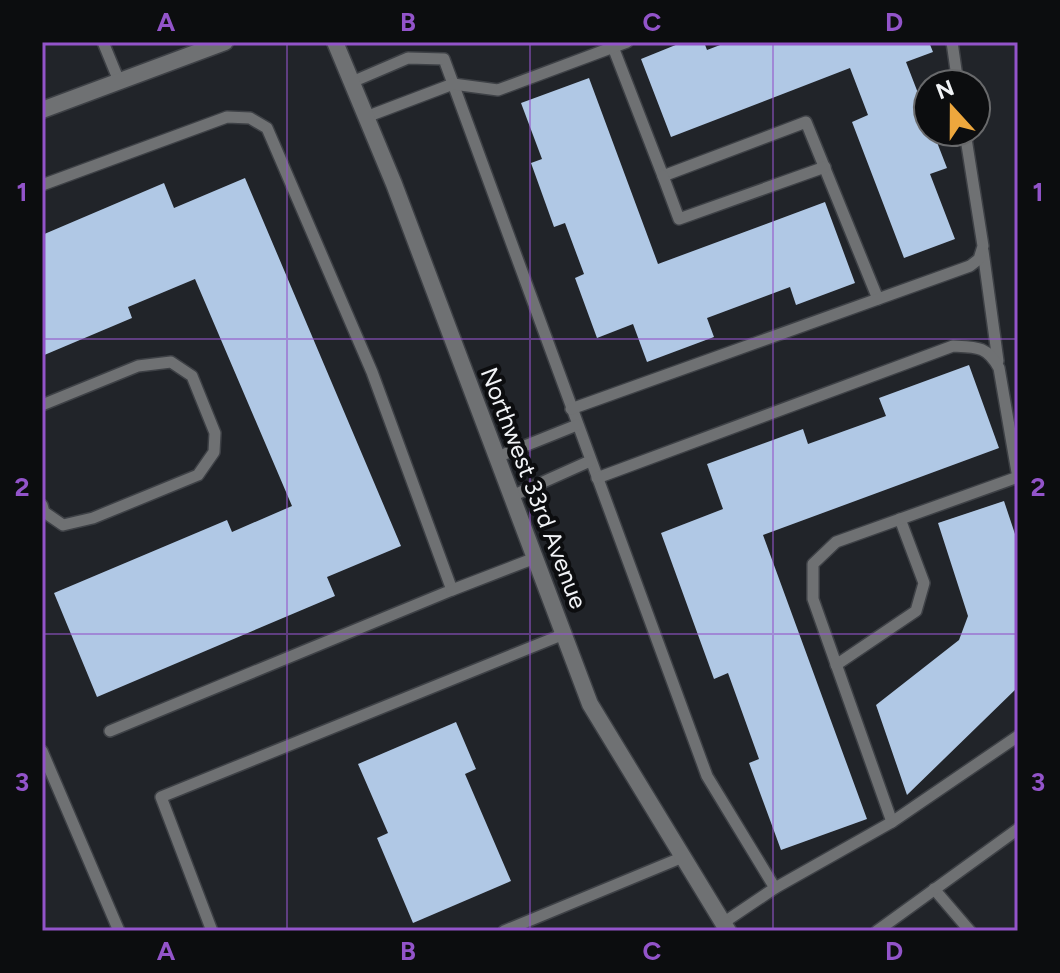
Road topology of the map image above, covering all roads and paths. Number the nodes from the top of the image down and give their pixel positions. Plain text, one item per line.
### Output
1 (103, 42) edge
2 (225, 42) edge
3 (335, 42) edge
4 (627, 42) edge
5 (952, 42) edge
6 (613, 47) junction
7 (956, 68) edge
8 (119, 81) junction
9 (352, 82) junction
10 (453, 84) junction
11 (42, 110) edge
12 (366, 117) junction
13 (968, 148) edge
14 (825, 167) junction
15 (663, 176) junction
16 (42, 185) edge
17 (983, 246) junction
18 (878, 299) junction
19 (999, 368) junction
20 (42, 405) edge
21 (571, 409) junction
22 (577, 425) junction
23 (497, 457) junction
24 (590, 461) junction
25 (1018, 477) edge
26 (597, 478) junction
27 (512, 496) junction
28 (42, 505) edge
29 (900, 519) junction
30 (535, 558) junction
31 (452, 590) junction
32 (564, 634) junction
33 (836, 665) junction
34 (110, 731) dead end
35 (1018, 736) edge
36 (42, 751) edge
37 (892, 822) junction
38 (1018, 829) edge
39 (683, 857) junction
40 (775, 888) junction
41 (934, 889) junction
42 (726, 927) edge
43 (882, 929) edge
44 (119, 931) edge
45 (212, 931) edge
46 (504, 931) edge
47 (970, 931) edge

1 - 8 lane
2 - 8 street
3 - 9 street, Northwest 33rd Avenue
4 - 6 lane
5 - 7 lane
6 - 10 lane
6 - 15 lane
8 - 11 street
9 - 10 lane
9 - 12 street, Northwest 33rd Avenue
10 - 12 lane
10 - 21 lane
12 - 23 street, Northwest 33rd Avenue
13 - 17 lane
14 - 15 lane
14 - 15 lane
14 - 18 lane
16 - 31 lane
17 - 18 lane
17 - 19 lane
18 - 21 lane
19 - 25 lane
19 - 26 lane
20 - 28 lane
21 - 22 lane
22 - 23 lane
22 - 24 lane
23 - 27 street, Northwest 33rd Avenue
24 - 26 lane
24 - 27 lane
25 - 29 lane
26 - 40 lane
27 - 30 street, Northwest 33rd Avenue
29 - 33 lane
29 - 33 lane
30 - 31 lane
30 - 32 street, Northwest 33rd Avenue
31 - 34 lane
32 - 39 street, Northwest 33rd Avenue
32 - 45 lane
33 - 37 lane
35 - 37 lane
36 - 44 lane
37 - 40 lane
38 - 41 lane
39 - 42 street, Northwest 33rd Avenue
39 - 46 lane
40 - 42 lane
41 - 43 lane
41 - 47 lane

